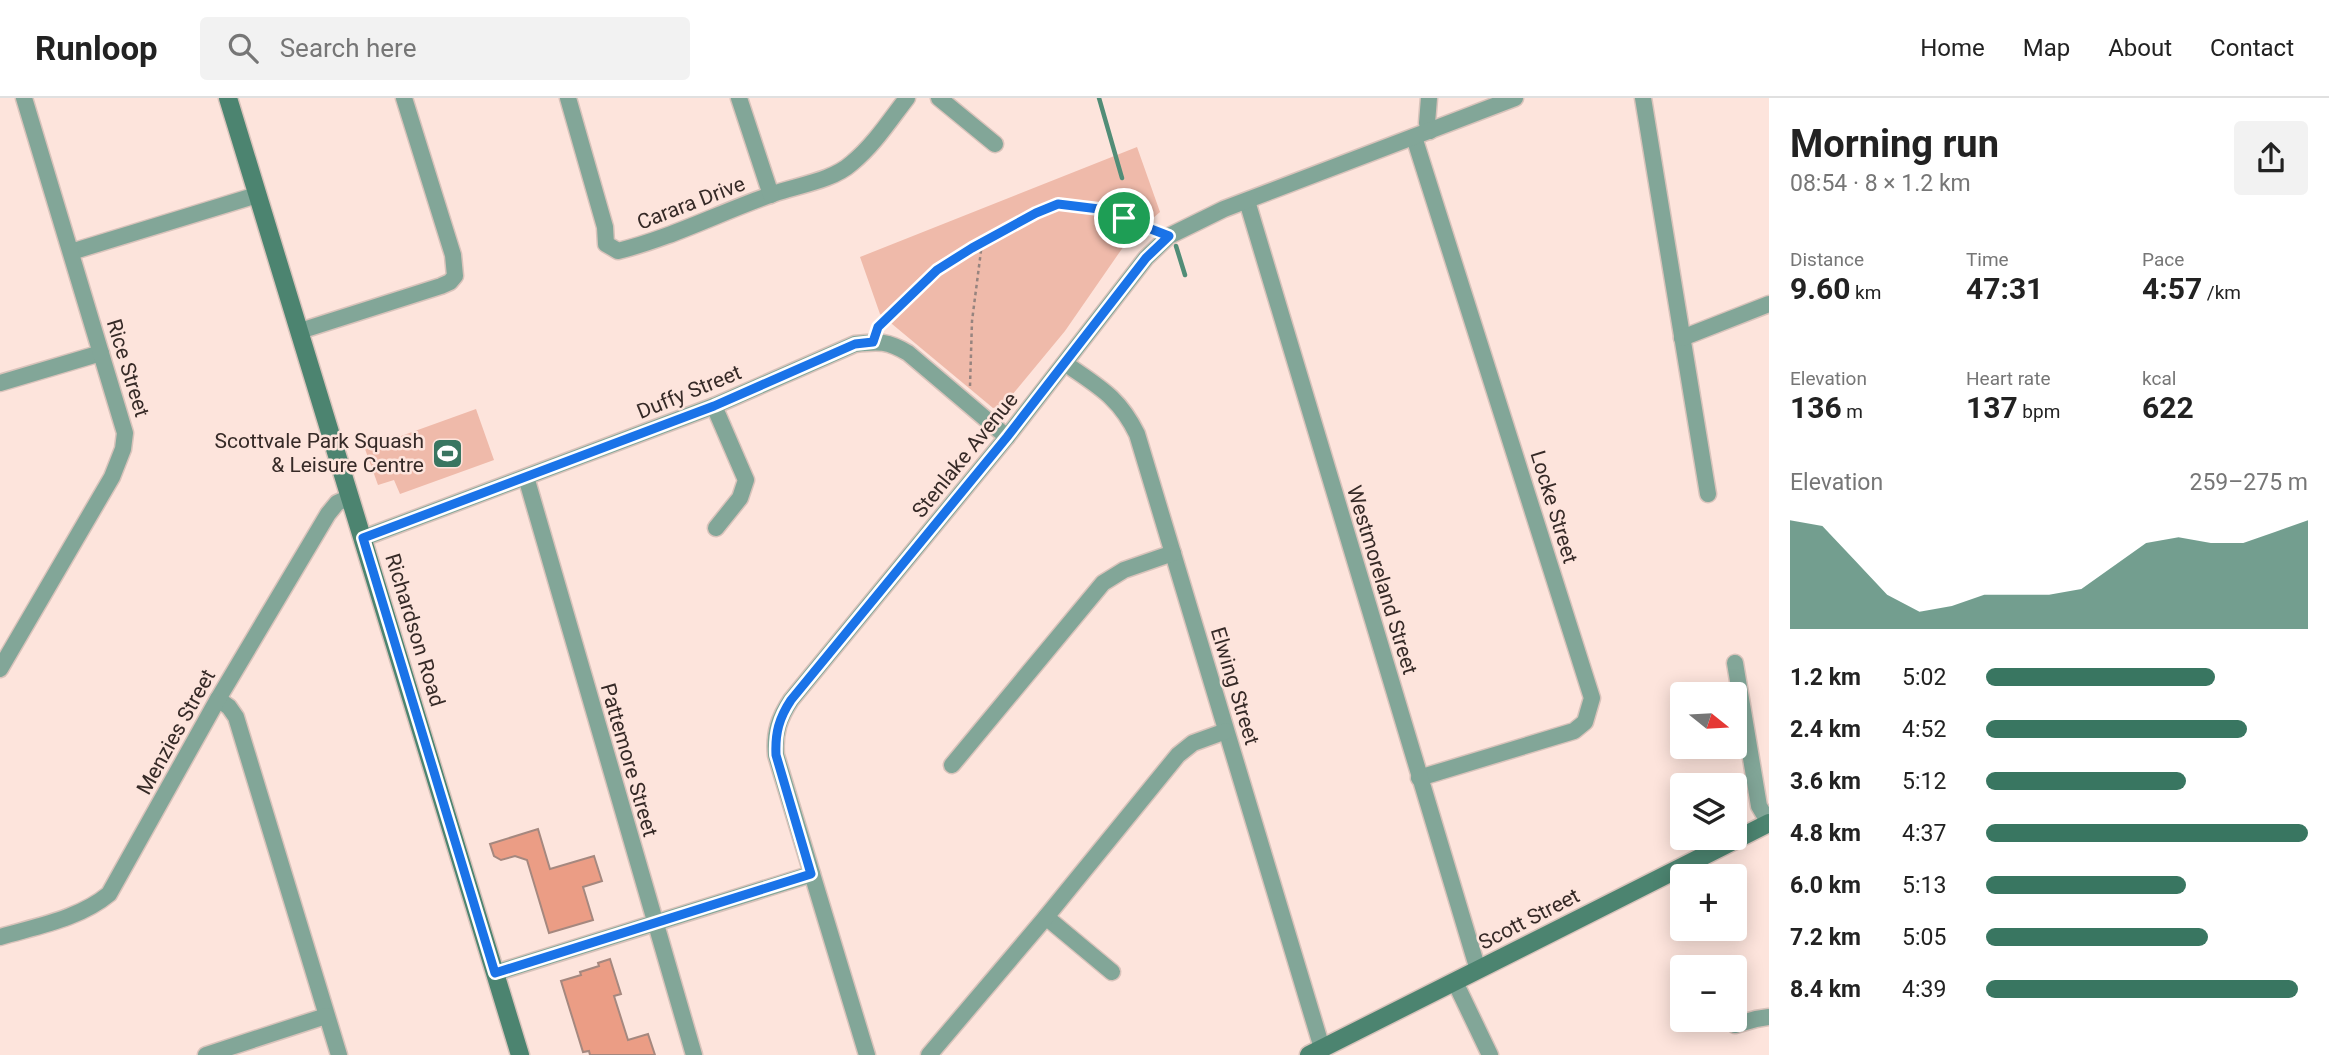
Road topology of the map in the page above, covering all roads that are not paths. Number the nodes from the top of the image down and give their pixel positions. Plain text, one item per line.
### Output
1 (24, 98) edge
2 (228, 98) edge
3 (404, 98) edge
4 (568, 98) edge
5 (739, 98) edge
6 (907, 98) edge
7 (939, 98) edge
8 (1429, 98) edge
9 (1515, 98) edge
10 (1643, 98) edge
11 (1430, 131) junction
12 (1414, 137) junction
13 (995, 144) dead end
14 (257, 195) junction
15 (771, 195) junction
16 (1247, 201) junction
17 (71, 251) junction
18 (1769, 304) edge
19 (300, 331) junction
20 (1682, 338) junction
21 (101, 353) junction
22 (1066, 364) junction
23 (0, 383) edge
24 (714, 406) junction
25 (1007, 437) junction
26 (526, 477) junction
27 (1708, 494) dead end
28 (350, 497) junction
29 (716, 528) dead end
30 (363, 538) junction
31 (1173, 554) junction
32 (1735, 663) dead end
33 (0, 669) edge
34 (218, 699) junction
35 (1226, 731) junction
36 (952, 765) dead end
37 (1419, 778) junction
38 (1769, 823) edge
39 (811, 874) junction
40 (1046, 918) junction
41 (654, 922) junction
42 (0, 937) edge
43 (1478, 970) junction
44 (1112, 971) dead end
45 (495, 973) junction
46 (1455, 982) junction
47 (326, 1016) junction
48 (1769, 1017) edge
49 (1747, 1021) edge
50 (1315, 1052) edge
51 (206, 1055) edge
52 (338, 1055) edge
53 (520, 1055) edge
54 (694, 1055) edge
55 (867, 1055) edge
56 (929, 1055) edge
57 (1490, 1055) edge

1 - 17 street, Rice Street
2 - 14 main road, Richardson Road
3 - 19 street
4 - 15 street, Carara Drive
5 - 15 street
6 - 15 street, Carara Drive
7 - 13 street
8 - 11 street
9 - 11 street, Stenlake Avenue
10 - 20 street
11 - 12 street, Stenlake Avenue
12 - 16 street, Stenlake Avenue
12 - 37 street, Locke Street
14 - 17 street
14 - 19 main road, Richardson Road
16 - 22 street, Stenlake Avenue
16 - 37 street, Westmoreland Street
17 - 21 street, Rice Street
18 - 20 street
19 - 28 main road, Richardson Road
20 - 27 street
21 - 23 street
21 - 33 street, Rice Street
22 - 25 street, Stenlake Avenue
22 - 31 street, Elwing Street
24 - 25 street, Duffy Street
24 - 26 street, Duffy Street
24 - 29 street
25 - 39 street, Stenlake Avenue
26 - 30 street, Duffy Street
26 - 41 street, Pattemore Street
28 - 30 main road, Richardson Road
28 - 34 street, Menzies Street
30 - 45 main road, Richardson Road
31 - 35 street, Elwing Street
31 - 36 street
32 - 38 street
34 - 42 street, Menzies Street
34 - 47 street
35 - 40 street
35 - 50 street, Elwing Street
37 - 43 street, Westmoreland Street
38 - 43 main road, Scott Street
39 - 41 street
39 - 55 street, Stenlake Avenue
40 - 44 street
40 - 56 street
41 - 45 street
41 - 54 street, Pattemore Street
43 - 46 main road, Scott Street
45 - 53 main road, Richardson Road
46 - 50 main road, Scott Street
46 - 57 street
47 - 51 street
47 - 52 street
48 - 49 street

